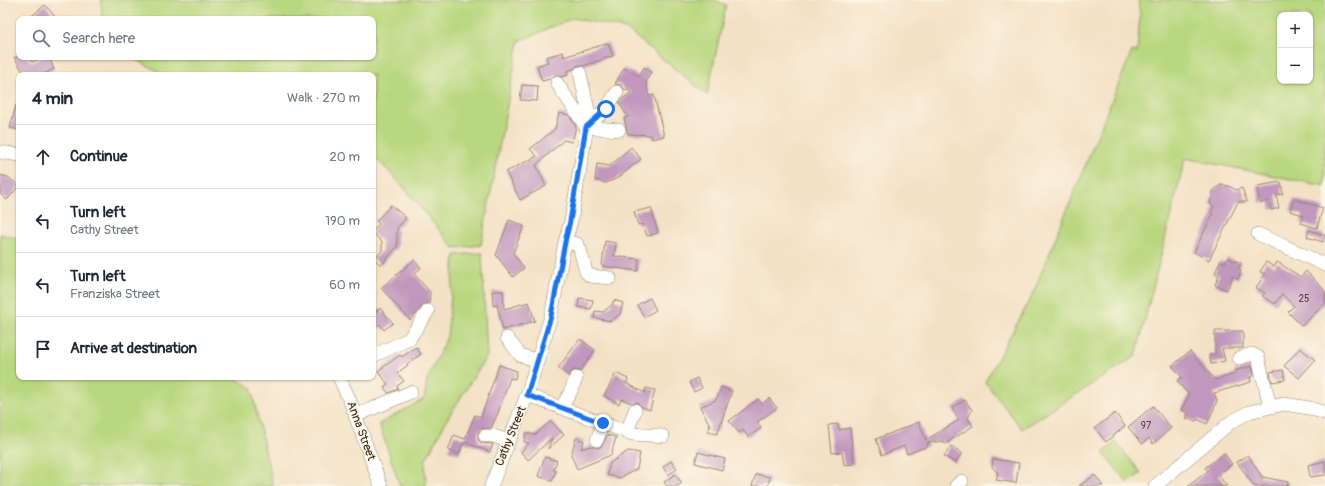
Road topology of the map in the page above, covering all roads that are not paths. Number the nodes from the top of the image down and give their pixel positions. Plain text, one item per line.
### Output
1 (580, 73) dead end
2 (557, 83) dead end
3 (617, 92) dead end
4 (586, 127) junction
5 (620, 130) dead end
6 (0, 152) edge
7 (16, 155) edge
8 (1258, 234) dead end
9 (565, 242) junction
10 (1325, 265) edge
11 (610, 278) dead end
12 (428, 311) dead end
13 (507, 338) dead end
14 (376, 355) edge
15 (1239, 358) dead end
16 (538, 361) junction
17 (576, 378) dead end
18 (340, 380) edge
19 (411, 392) dead end
20 (527, 395) junction
21 (1270, 406) junction
22 (562, 408) junction
23 (635, 410) dead end
24 (1325, 413) edge
25 (355, 416) junction
26 (603, 423) junction
27 (627, 432) junction
28 (485, 436) dead end
29 (663, 436) dead end
30 (597, 440) dead end
31 (509, 441) junction
32 (381, 486) edge
33 (491, 486) edge
34 (1155, 486) edge

1 - 4 street, Cathy Street
2 - 4 street
3 - 4 street
4 - 5 street
4 - 9 street, Cathy Street
6 - 7 street
8 - 10 street
9 - 11 street
9 - 16 street, Cathy Street
12 - 14 street
13 - 16 street
15 - 21 street
16 - 20 street, Cathy Street
17 - 22 street
18 - 25 street, Anna Street
19 - 25 street
20 - 22 street
20 - 31 street, Cathy Street
21 - 24 street
21 - 34 street
22 - 26 street
23 - 27 street
25 - 32 street, Anna Street
26 - 27 street
26 - 30 street
27 - 29 street
28 - 31 street
31 - 33 street, Cathy Street

